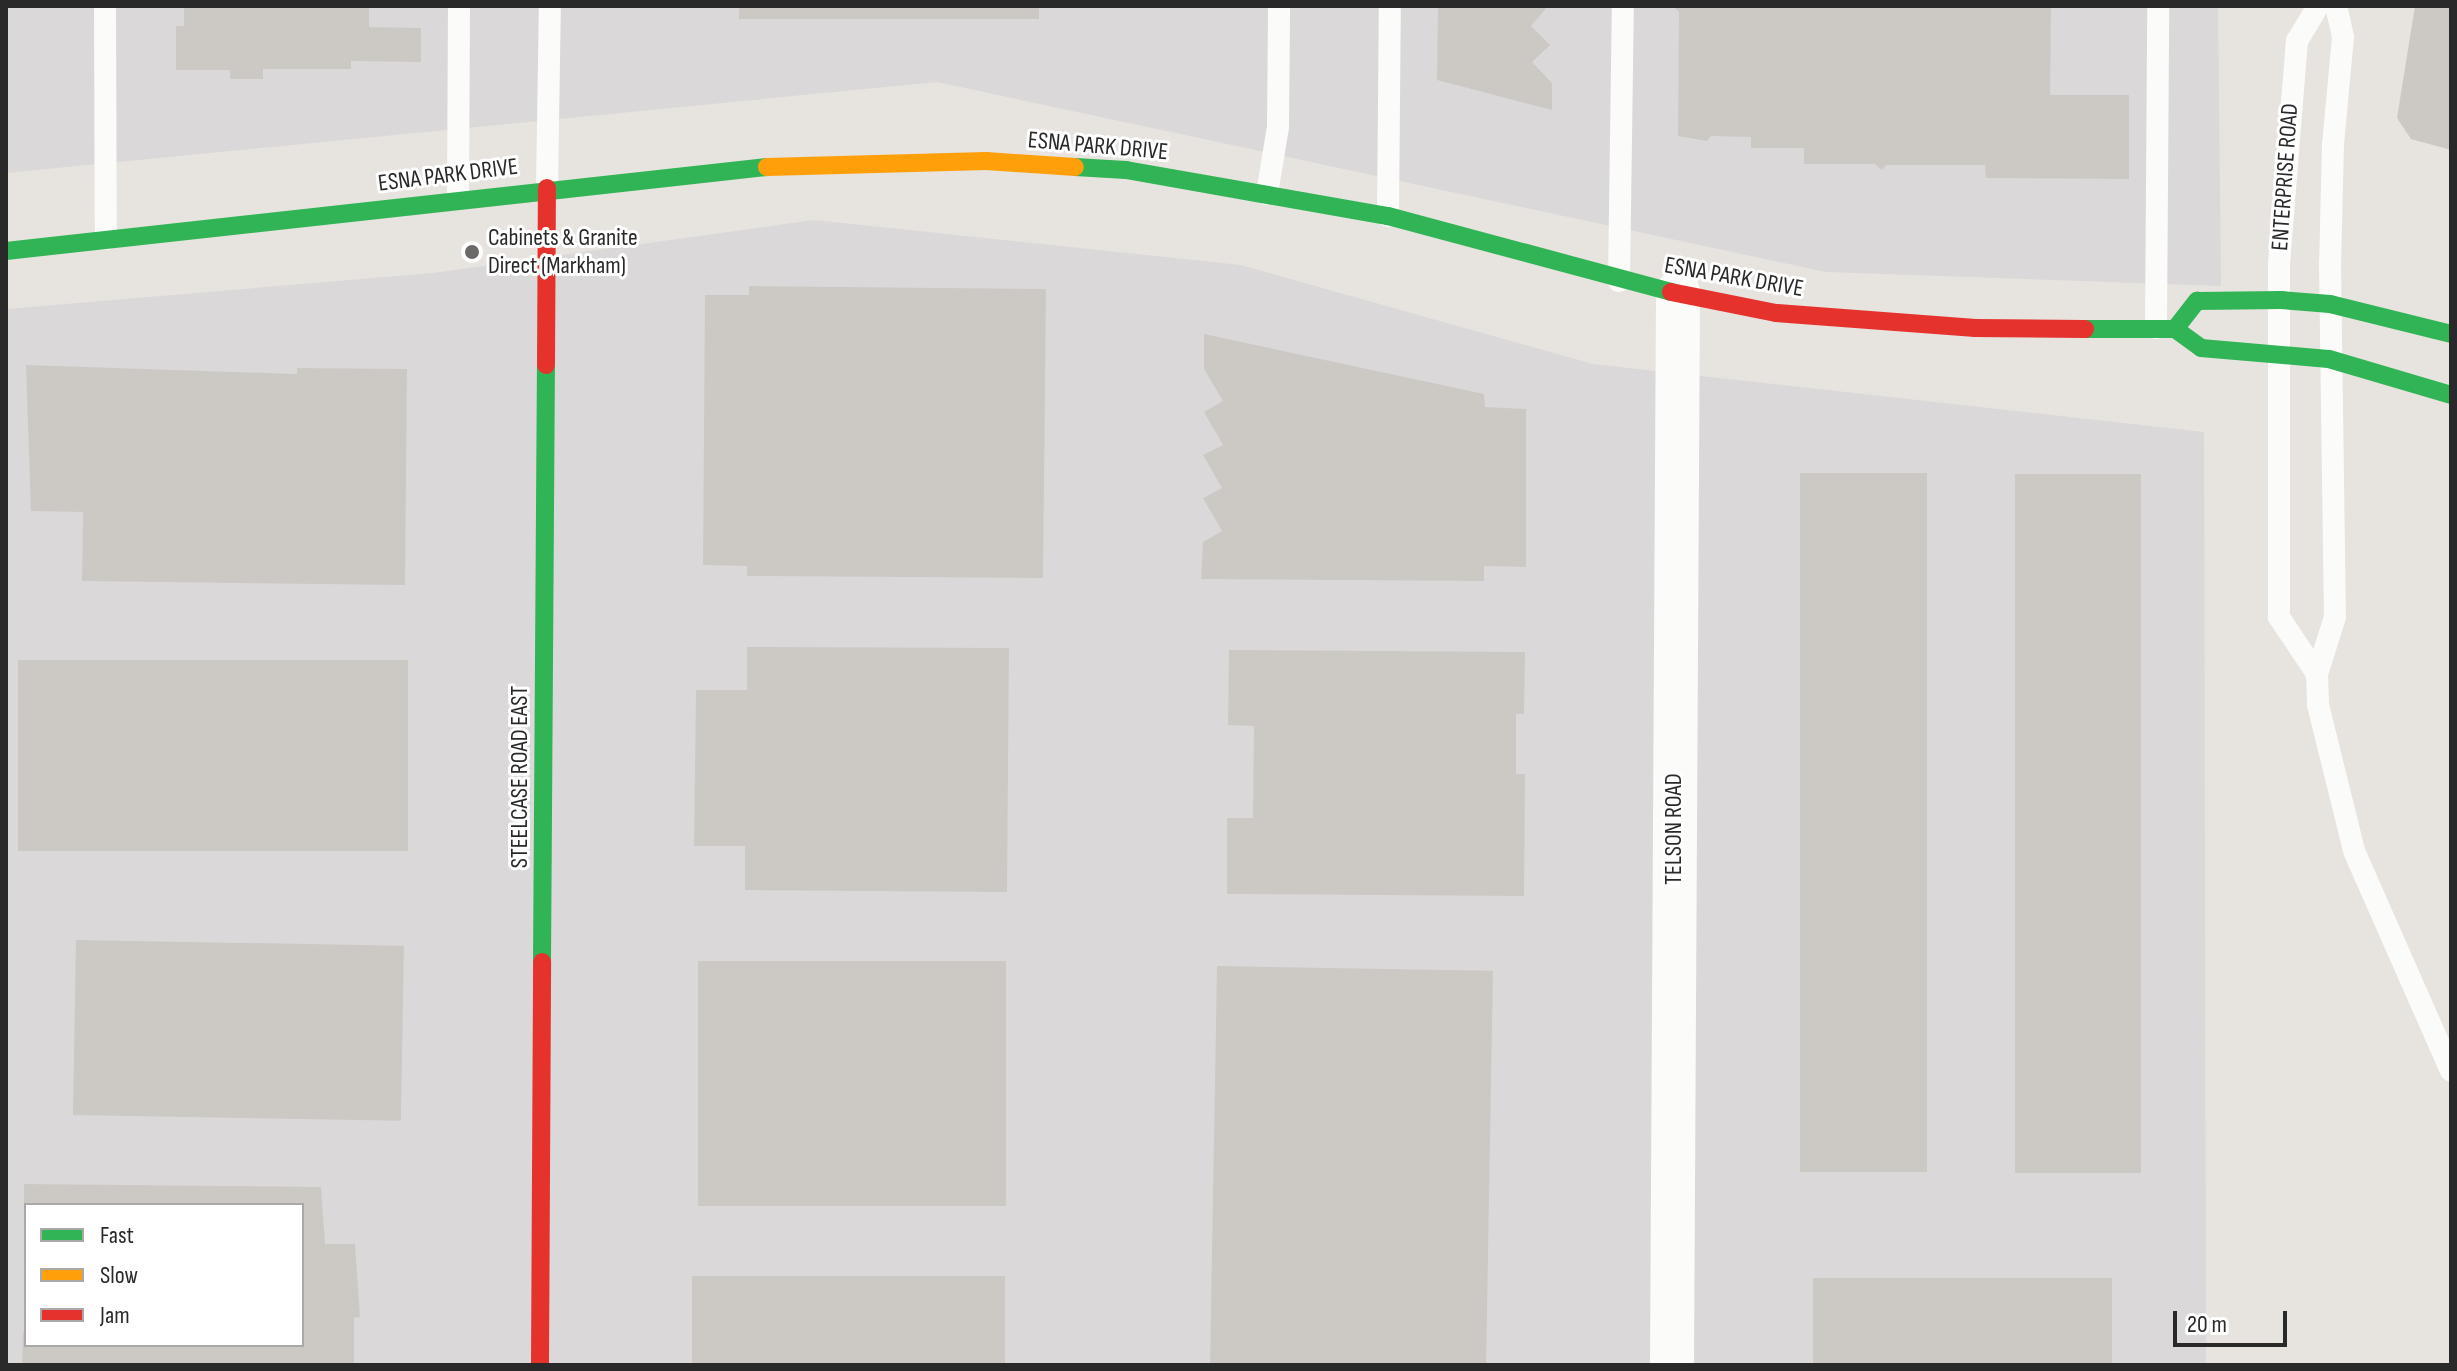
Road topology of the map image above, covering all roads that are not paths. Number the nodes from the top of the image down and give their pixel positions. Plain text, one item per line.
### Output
1 (105, 6) edge
2 (459, 6) edge
3 (550, 6) edge
4 (1279, 6) edge
5 (1390, 6) edge
6 (1623, 6) edge
7 (2158, 6) edge
8 (2318, 6) edge
9 (2336, 6) edge
10 (547, 188) junction
11 (1267, 194) junction
12 (458, 198) junction
13 (1388, 216) junction
14 (106, 239) junction
15 (6, 251) edge
16 (1619, 281) junction
17 (1678, 292) junction
18 (2281, 300) junction
19 (2330, 304) junction
20 (2166, 328) junction
21 (2451, 334) edge
22 (2282, 355) junction
23 (2329, 359) junction
24 (2451, 395) edge
25 (2317, 674) junction
26 (2451, 1071) edge
27 (540, 1365) edge
28 (1672, 1365) edge

1 - 14 lane
2 - 12 lane
3 - 10 lane
4 - 11 lane
5 - 13 lane
6 - 16 lane
7 - 20 lane
8 - 18 lane, ENTERPRISE ROAD
9 - 19 lane, ENTERPRISE ROAD
10 - 11 street, ESNA PARK DRIVE
10 - 12 street, ESNA PARK DRIVE
10 - 27 street, STEELCASE ROAD EAST
11 - 13 street, ESNA PARK DRIVE
12 - 14 street, ESNA PARK DRIVE
13 - 16 street, ESNA PARK DRIVE
14 - 15 street, ESNA PARK DRIVE
16 - 17 street, ESNA PARK DRIVE
17 - 20 street, ESNA PARK DRIVE
17 - 28 street, TELSON ROAD
18 - 19 street
18 - 20 street
18 - 22 lane, ENTERPRISE ROAD
19 - 21 street
19 - 23 lane, ENTERPRISE ROAD
20 - 22 street
22 - 23 street
22 - 25 lane, ENTERPRISE ROAD
23 - 24 street
23 - 25 lane, ENTERPRISE ROAD
25 - 26 lane

